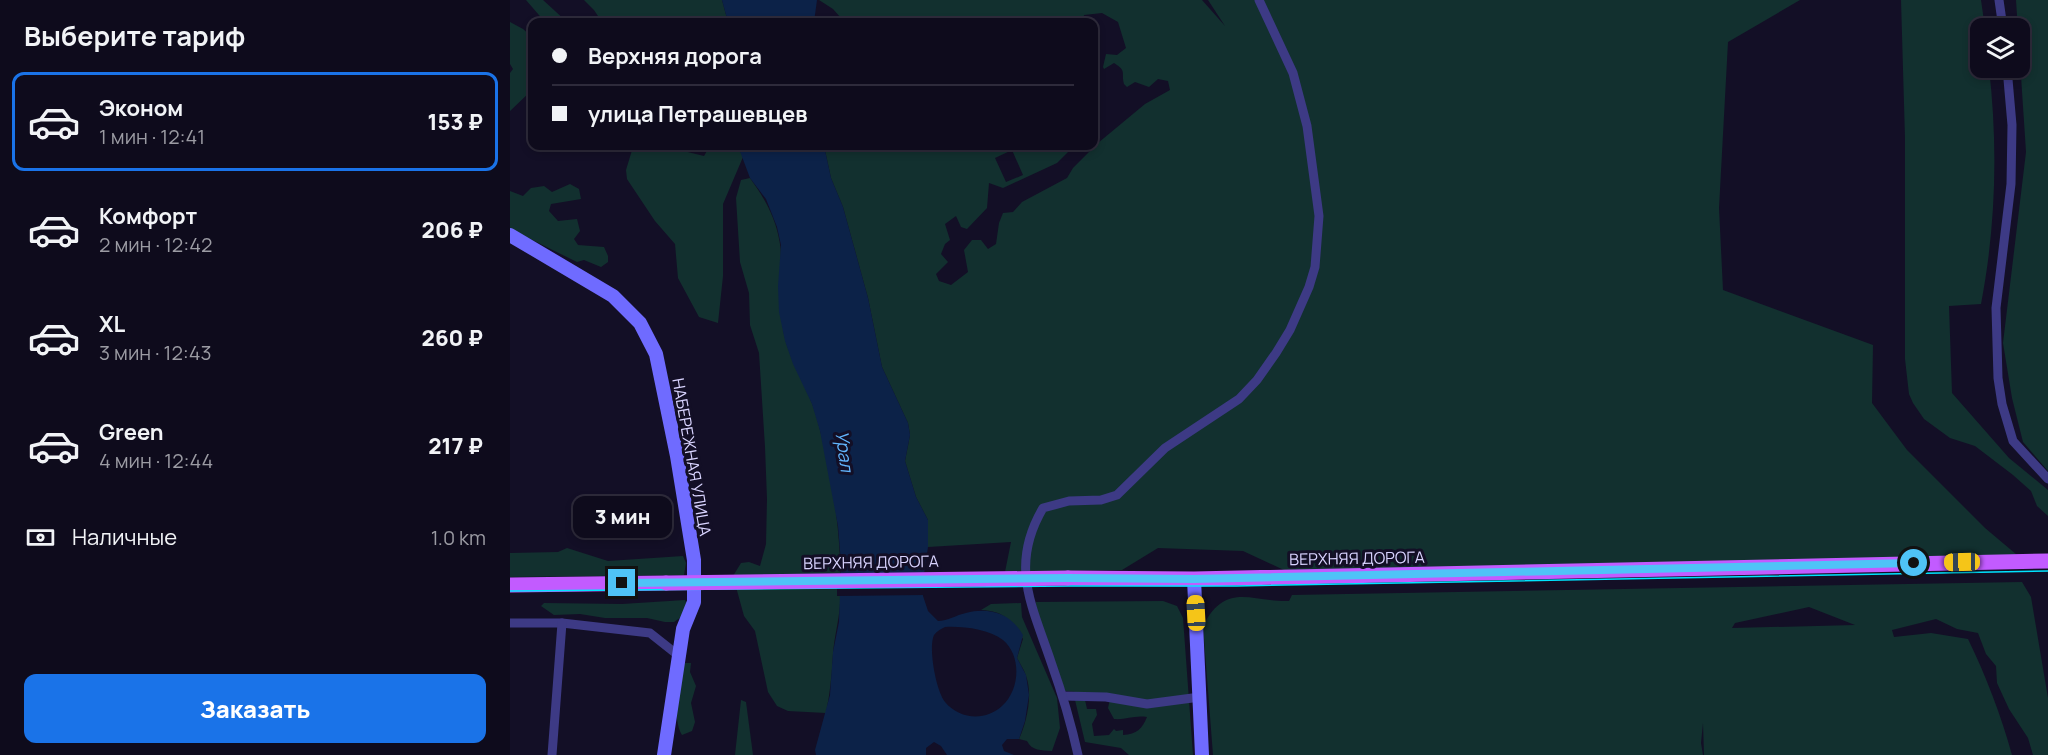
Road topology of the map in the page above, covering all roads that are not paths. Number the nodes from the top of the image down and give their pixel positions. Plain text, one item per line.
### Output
1 (1258, 0) edge
2 (1999, 0) edge
3 (2002, 18) edge
4 (2008, 78) edge
5 (510, 235) edge
6 (2048, 479) edge
7 (2048, 561) edge
8 (1194, 579) junction
9 (510, 585) edge
10 (510, 623) edge
11 (562, 623) junction
12 (679, 656) junction
13 (1063, 696) junction
14 (1200, 697) junction
15 (552, 755) edge
16 (664, 755) edge
17 (1078, 755) edge
18 (1202, 755) edge

1 - 13 street
2 - 3 street
4 - 6 street
5 - 12 main road, НАБЕРЕЖНАЯ УЛИЦА
7 - 8 main road, ВЕРХНЯЯ ДОРОГА
8 - 9 main road, ВЕРХНЯЯ ДОРОГА, bridge
8 - 14 main road
10 - 11 street
11 - 12 street
11 - 15 street
12 - 16 main road, НАБЕРЕЖНАЯ УЛИЦА
13 - 14 street
13 - 17 street
14 - 18 main road

